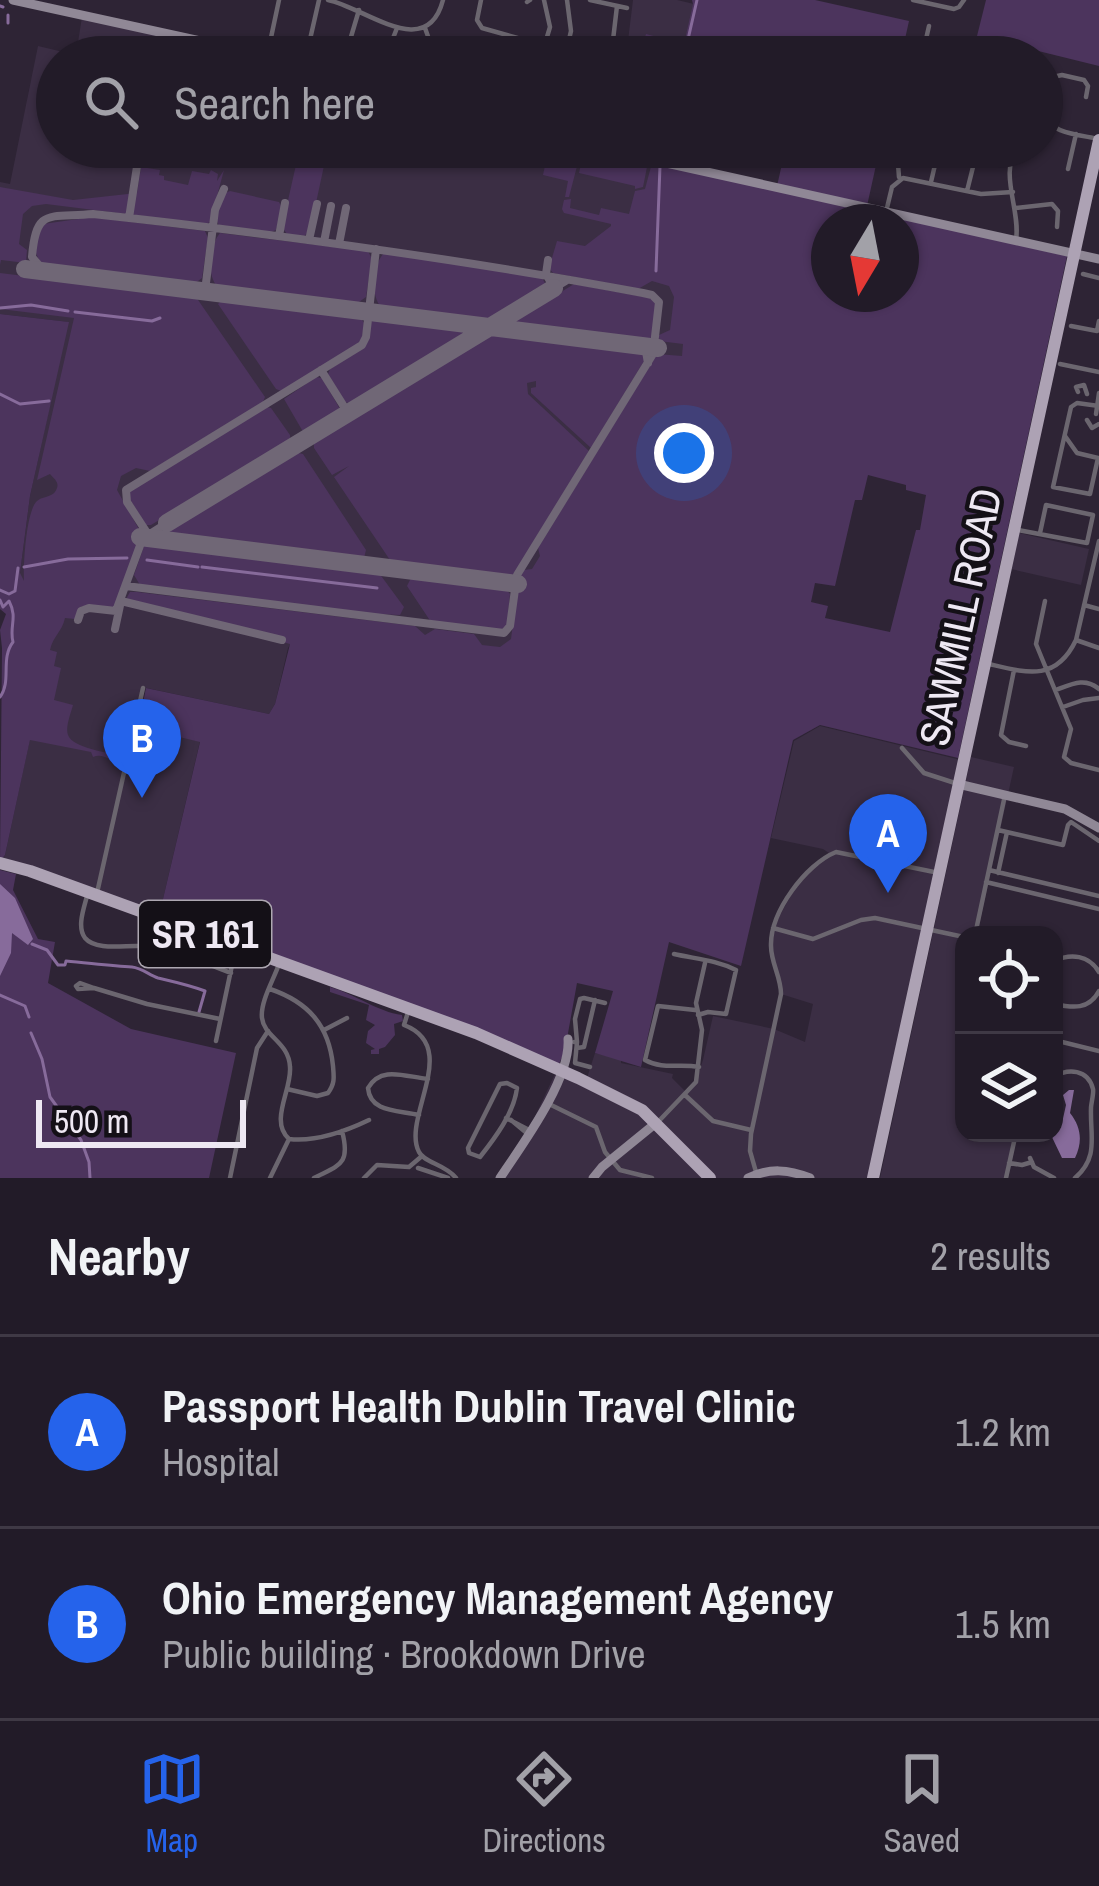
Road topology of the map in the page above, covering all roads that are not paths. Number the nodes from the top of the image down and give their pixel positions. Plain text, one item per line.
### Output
1 (14, 0) edge
2 (279, 0) edge
3 (319, 0) edge
4 (328, 0) edge
5 (442, 0) edge
6 (481, 0) edge
7 (544, 0) edge
8 (567, 0) edge
9 (590, 0) edge
10 (913, 0) edge
11 (964, 0) edge
12 (617, 6) junction
13 (627, 8) dead end
14 (359, 10) junction
15 (929, 26) dead end
16 (425, 27) junction
17 (399, 29) junction
18 (178, 36) edge
19 (271, 36) edge
20 (311, 36) edge
21 (351, 36) edge
22 (396, 36) edge
23 (428, 36) edge
24 (512, 36) edge
25 (548, 36) edge
26 (570, 36) edge
27 (613, 36) edge
28 (927, 36) edge
29 (1063, 75) edge
30 (1086, 98) dead end
31 (1063, 131) edge
32 (1076, 134) junction
33 (1099, 140) edge
34 (1099, 163) edge
35 (688, 168) edge
36 (898, 168) edge
37 (934, 168) edge
38 (973, 168) edge
39 (1011, 168) edge
40 (1069, 169) dead end
41 (900, 179) junction
42 (931, 183) junction
43 (968, 191) junction
44 (1013, 192) junction
45 (850, 204) edge
46 (888, 204) edge
47 (1016, 208) junction
48 (919, 219) edge
49 (1057, 226) dead end
50 (1016, 240) junction
51 (1076, 254) junction
52 (1099, 259) edge
53 (1083, 274) dead end
54 (1099, 278) edge
55 (1099, 321) edge
56 (1071, 326) dead end
57 (1060, 364) dead end
58 (1099, 372) edge
59 (1087, 394) dead end
60 (1099, 394) edge
61 (1098, 406) edge
62 (1098, 415) edge
63 (1099, 424) edge
64 (1065, 436) junction
65 (1015, 529) junction
66 (1040, 533) junction
67 (1099, 541) edge
68 (1095, 569) edge
69 (1045, 601) dead end
70 (1084, 605) junction
71 (1099, 609) edge
72 (1076, 640) junction
73 (1099, 647) edge
74 (986, 664) junction
75 (1048, 669) junction
76 (1014, 670) junction
77 (143, 688) dead end
78 (1099, 689) edge
79 (1056, 690) junction
80 (1099, 698) edge
81 (1063, 707) junction
82 (1026, 746) dead end
83 (902, 748) dead end
84 (1099, 770) edge
85 (961, 784) junction
86 (1005, 795) junction
87 (1096, 828) edge
88 (998, 830) junction
89 (1007, 832) junction
90 (1099, 841) edge
91 (0, 863) edge
92 (988, 872) junction
93 (939, 873) junction
94 (998, 873) junction
95 (986, 882) junction
96 (92, 894) junction
97 (1099, 896) edge
98 (1099, 909) edge
99 (977, 926) edge
100 (773, 928) junction
101 (929, 929) junction
102 (955, 935) edge
103 (237, 946) junction
104 (674, 954) dead end
105 (1063, 959) edge
106 (280, 962) junction
107 (705, 963) junction
108 (1098, 969) edge
109 (231, 973) junction
110 (94, 988) dead end
111 (270, 988) junction
112 (1099, 991) edge
113 (595, 1000) junction
114 (605, 1003) dead end
115 (1063, 1006) edge
116 (411, 1010) junction
117 (697, 1012) junction
118 (347, 1018) dead end
119 (220, 1019) junction
120 (324, 1030) junction
121 (268, 1031) junction
122 (216, 1041) dead end
123 (1063, 1042) edge
124 (573, 1043) junction
125 (1099, 1051) edge
126 (590, 1067) dead end
127 (699, 1067) junction
128 (561, 1071) junction
129 (1063, 1071) edge
130 (428, 1079) junction
131 (287, 1089) junction
132 (685, 1095) junction
133 (547, 1103) junction
134 (419, 1115) junction
135 (509, 1119) junction
136 (369, 1120) dead end
137 (657, 1123) junction
138 (752, 1130) junction
139 (342, 1131) junction
140 (530, 1133) junction
141 (289, 1138) junction
142 (1014, 1142) edge
143 (1097, 1142) edge
144 (422, 1156) junction
145 (1010, 1160) junction
146 (612, 1161) junction
147 (418, 1168) dead end
148 (752, 1176) edge
149 (230, 1178) edge
150 (270, 1178) edge
151 (314, 1178) edge
152 (364, 1178) edge
153 (452, 1178) edge
154 (500, 1178) edge
155 (596, 1178) edge
156 (652, 1178) edge
157 (710, 1178) edge
158 (810, 1178) edge
159 (875, 1178) edge
160 (1006, 1178) edge
161 (1054, 1178) edge
162 (1075, 1178) edge

1 - 18 main road
2 - 19 street
3 - 20 street
4 - 14 street
5 - 16 street
6 - 24 street
7 - 25 street
8 - 26 street
9 - 12 street
10 - 11 street
12 - 13 street
12 - 27 street
14 - 17 street
14 - 21 street
15 - 28 street
16 - 17 street
16 - 23 street
17 - 22 street
29 - 30 street
31 - 32 street
32 - 33 street
32 - 40 street
33 - 51 main road, SAWMILL ROAD
34 - 51 main road, SAWMILL ROAD
35 - 45 main road
36 - 41 street
37 - 42 street
38 - 43 street
39 - 44 street
41 - 42 street
41 - 46 street
42 - 43 street
43 - 44 street
44 - 47 street
47 - 49 street
47 - 50 street
48 - 50 main road
50 - 51 main road
51 - 52 main road
51 - 65 main road, SAWMILL ROAD
53 - 54 street
55 - 56 street
57 - 58 street
59 - 60 street
60 - 61 street
61 - 62 street
61 - 64 street
62 - 63 street
64 - 64 street
65 - 66 street
65 - 74 main road, SAWMILL ROAD
66 - 66 street
67 - 68 street
68 - 70 street
69 - 75 street
70 - 71 street
70 - 72 street
72 - 73 street
72 - 75 street
74 - 76 street
74 - 85 main road, SAWMILL ROAD
75 - 76 street
75 - 79 street
76 - 82 street
77 - 96 street
78 - 79 street
79 - 81 street
80 - 81 street
81 - 84 street
83 - 85 street
85 - 86 main road
85 - 93 main road, SAWMILL ROAD
85 - 101 main road, SAWMILL ROAD
86 - 87 main road
86 - 88 street
87 - 89 street
87 - 90 street
88 - 89 street
88 - 92 street
89 - 94 street
91 - 96 main road, SR 161
92 - 94 street
92 - 95 street
93 - 100 street
93 - 101 main road, SAWMILL ROAD
94 - 97 street
95 - 98 street
95 - 99 street
96 - 103 main road, SR 161
96 - 109 street
100 - 101 street
100 - 138 street
101 - 102 street
101 - 159 main road, SAWMILL ROAD
103 - 106 main road, SR 161
103 - 109 street
104 - 107 street
105 - 108 street
106 - 111 street
106 - 116 main road, SR 161
107 - 117 street
107 - 117 street
109 - 119 street
110 - 119 street
111 - 120 street
111 - 121 street
112 - 115 street
113 - 114 street
113 - 124 street
113 - 124 street
116 - 128 main road, SR 161
116 - 130 street
117 - 127 street
117 - 127 street
118 - 120 street
119 - 122 street
120 - 131 street
121 - 131 street
121 - 149 street
123 - 125 street
124 - 126 street
124 - 128 main road
127 - 132 street
128 - 133 main road
128 - 137 main road, SR 161
129 - 143 street
130 - 134 street
130 - 134 street
131 - 141 street
132 - 137 street
132 - 138 street
133 - 140 main road
133 - 146 street
134 - 144 street
135 - 135 street
135 - 140 street
136 - 139 street
137 - 146 main road
137 - 157 main road, SR 161
138 - 148 street
139 - 141 street
139 - 151 street
140 - 154 main road
141 - 150 street
142 - 145 street
143 - 162 street
144 - 152 street
144 - 153 street
145 - 160 street
145 - 161 street
146 - 155 main road
146 - 156 street
147 - 153 street
148 - 158 main road

